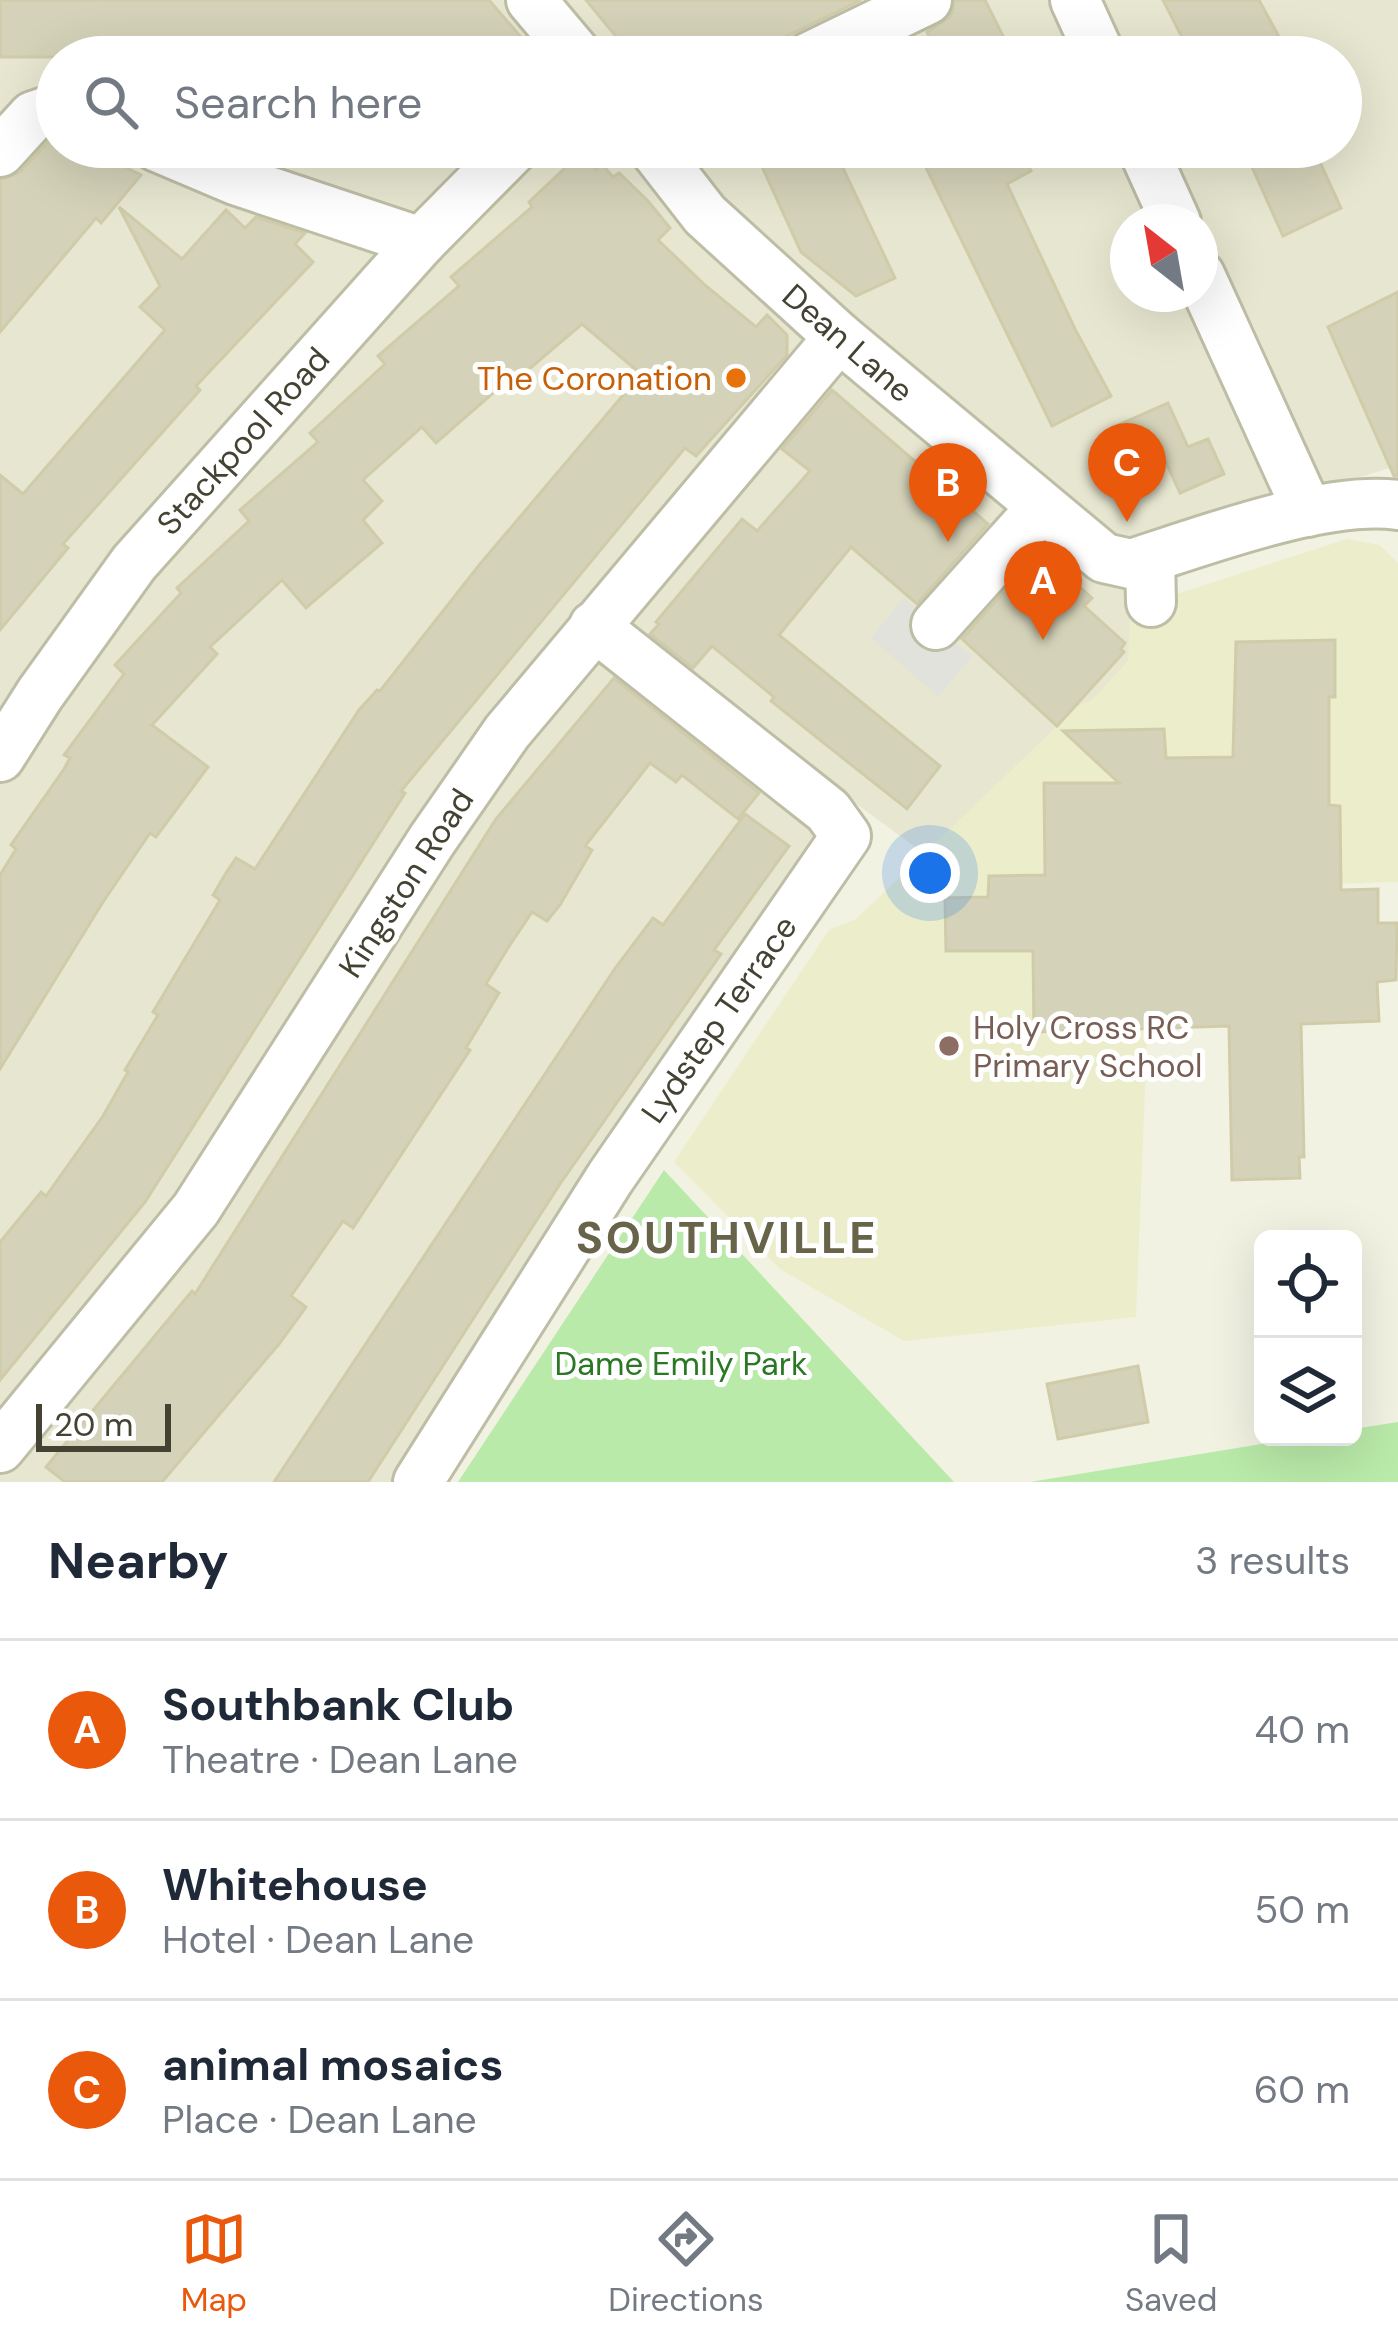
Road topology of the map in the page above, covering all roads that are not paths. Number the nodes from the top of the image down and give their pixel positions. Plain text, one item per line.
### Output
1 (531, 0) edge
2 (927, 0) edge
3 (1075, 0) edge
4 (561, 36) edge
5 (852, 36) edge
6 (1091, 36) edge
7 (36, 115) edge
8 (0, 152) edge
9 (207, 168) edge
10 (494, 168) edge
11 (668, 168) edge
12 (1152, 168) edge
13 (1168, 204) edge
14 (421, 242) junction
15 (1217, 312) edge
16 (838, 337) junction
17 (1398, 506) edge
18 (1042, 507) junction
19 (1308, 512) junction
20 (594, 626) junction
21 (936, 626) dead end
22 (0, 757) edge
23 (0, 1448) edge
24 (418, 1482) edge

1 - 4 street
2 - 5 street
3 - 6 street
7 - 8 street
9 - 14 street
10 - 14 street, Stackpool Road
11 - 16 street, Dean Lane
12 - 13 street
14 - 22 street, Stackpool Road
15 - 19 street
16 - 18 street, Dean Lane
16 - 20 street, Kingston Road
17 - 19 street, Dean Lane
18 - 19 street, Dean Lane
18 - 21 street
20 - 23 street, Kingston Road
20 - 24 street, Lydstep Terrace

